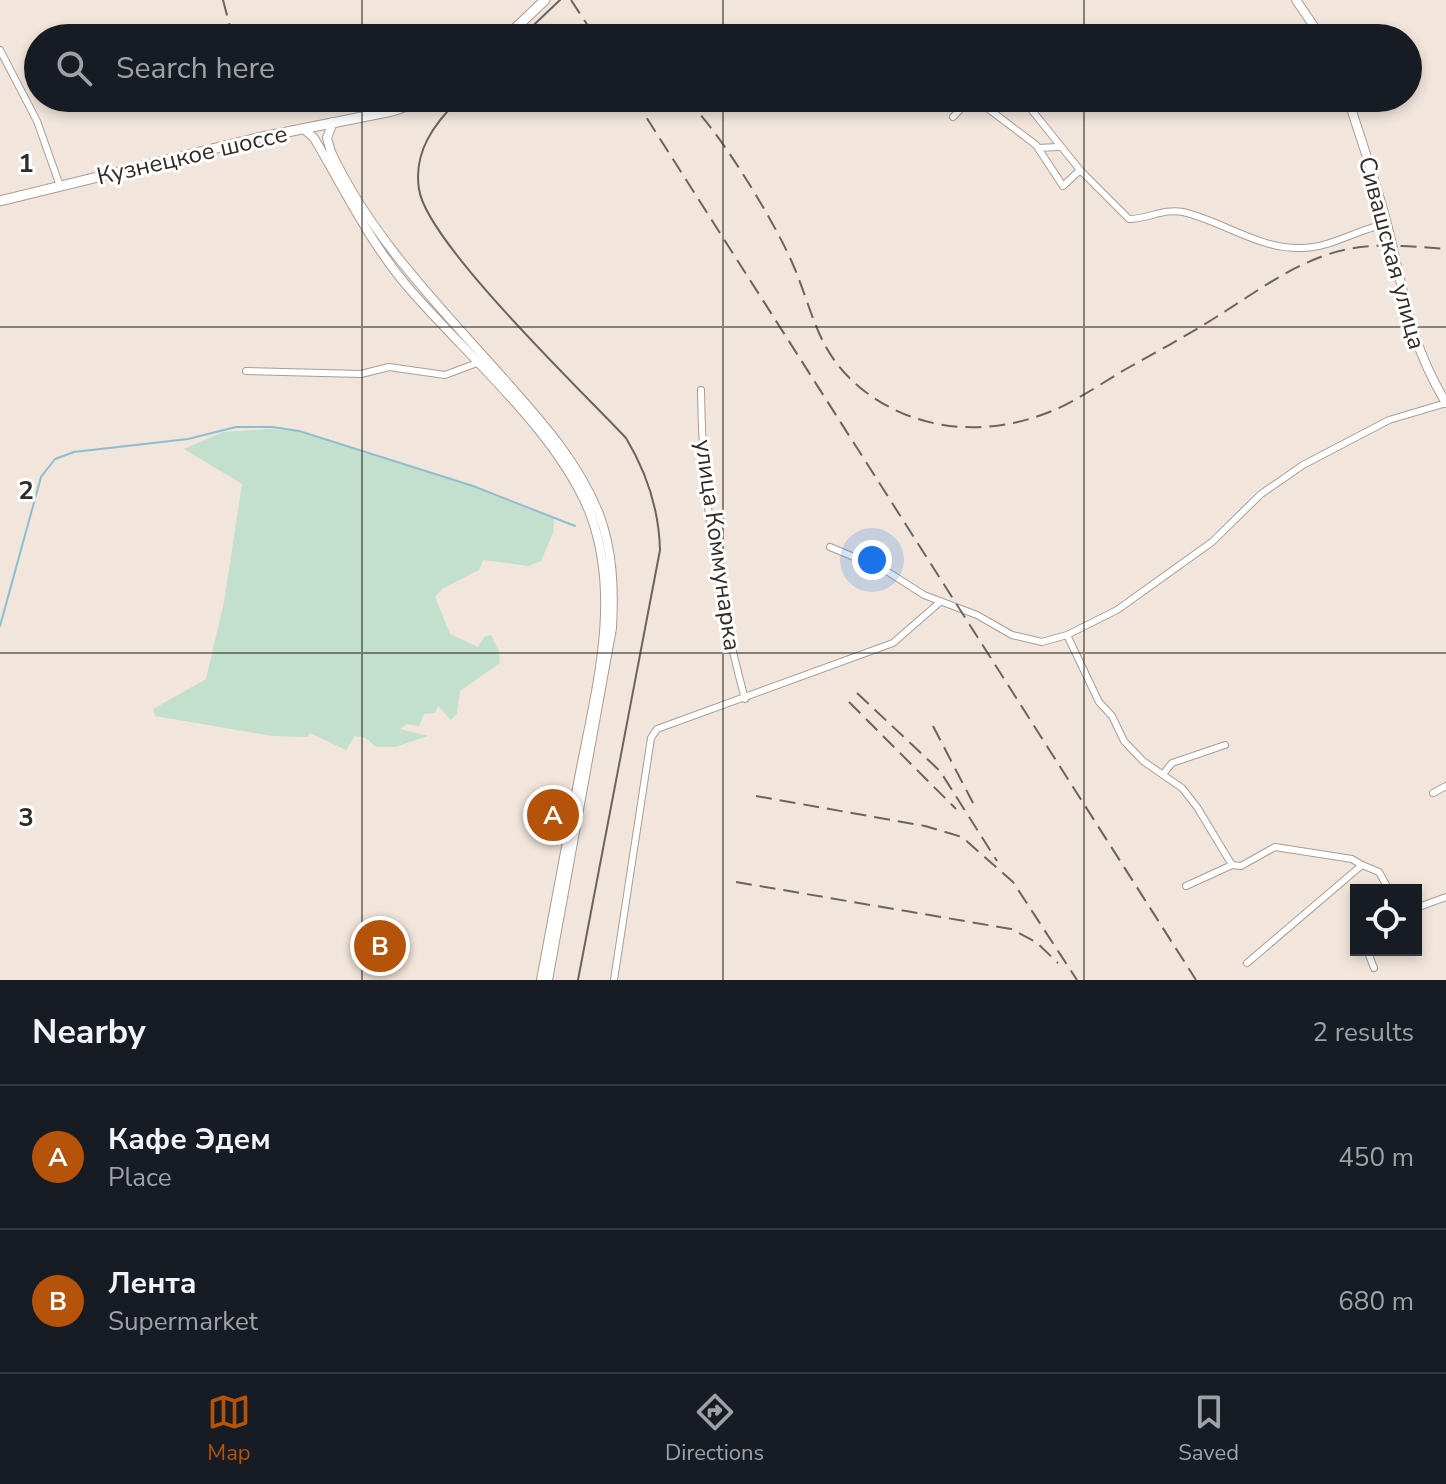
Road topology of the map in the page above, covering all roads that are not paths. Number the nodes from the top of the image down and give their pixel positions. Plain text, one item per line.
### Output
1 (545, 0) edge
2 (1296, 0) edge
3 (520, 24) edge
4 (1312, 24) edge
5 (0, 50) edge
6 (24, 96) edge
7 (32, 112) edge
8 (387, 112) edge
9 (958, 112) edge
10 (991, 112) edge
11 (1036, 112) edge
12 (1352, 112) edge
13 (953, 117) dead end
14 (333, 122) junction
15 (304, 129) junction
16 (1058, 147) junction
17 (1038, 148) junction
18 (1080, 170) junction
19 (60, 186) junction
20 (0, 201) edge
21 (1387, 224) junction
22 (477, 363) junction
23 (246, 371) dead end
24 (701, 390) dead end
25 (1446, 403) edge
26 (830, 547) dead end
27 (940, 602) junction
28 (1067, 635) junction
29 (745, 699) junction
30 (1225, 745) dead end
31 (1164, 773) junction
32 (1446, 786) edge
33 (1433, 793) dead end
34 (1232, 865) junction
35 (1359, 867) junction
36 (1386, 884) edge
37 (1186, 886) dead end
38 (1446, 897) edge
39 (1422, 906) edge
40 (1369, 956) edge
41 (1247, 963) dead end
42 (1374, 968) dead end
43 (541, 980) edge
44 (548, 980) edge
45 (614, 980) edge

1 - 3 main road
2 - 4 main road
5 - 6 street
7 - 19 street
8 - 14 main road, Кузнецкое шоссе
9 - 13 street
10 - 17 street
11 - 16 street
12 - 21 main road, Сивашская улица
14 - 15 main road, Кузнецкое шоссе
14 - 44 main road
15 - 19 main road, Кузнецкое шоссе
15 - 22 main road
16 - 17 street
16 - 18 street
17 - 18 street
18 - 21 street
19 - 20 main road, Кузнецкое шоссе
21 - 25 main road, Сивашская улица
22 - 23 street
22 - 43 main road
24 - 29 street, улица Коммунарка
25 - 28 street
26 - 27 street
27 - 28 street
27 - 29 street
28 - 31 street
29 - 45 street
30 - 31 street
31 - 34 street
32 - 33 street
34 - 35 street
34 - 37 street
35 - 36 street
35 - 41 street
38 - 39 street
40 - 42 street

